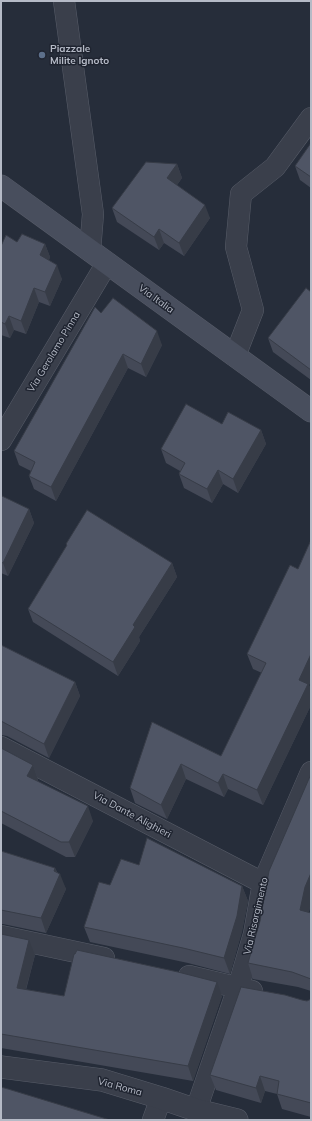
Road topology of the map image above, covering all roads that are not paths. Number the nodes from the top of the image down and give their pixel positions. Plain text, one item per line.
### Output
1 (64, 1) edge
2 (311, 118) edge
3 (1, 186) edge
4 (98, 257) junction
5 (234, 356) junction
6 (311, 411) edge
7 (1, 440) edge
8 (1, 747) edge
9 (311, 772) edge
10 (262, 883) junction
11 (1, 936) edge
12 (124, 962) edge
13 (171, 972) edge
14 (238, 988) junction
15 (273, 994) edge
16 (1, 1067) edge
17 (160, 1098) junction
18 (196, 1110) junction
19 (153, 1120) edge
20 (237, 1120) edge

1 - 4 street
2 - 5 street
3 - 4 main road, Via Italia
4 - 5 main road, Via Italia
4 - 7 street, Via Gerolamo Pinna
5 - 6 main road, Via Italia
8 - 10 street, Via Dante Alighieri
9 - 10 street, Via Risorgimento
10 - 14 street, Via Risorgimento
11 - 12 street
13 - 14 street
14 - 15 street
14 - 18 street, Via Risorgimento
16 - 17 street, Via Roma
17 - 18 street, Via Roma
17 - 19 street
18 - 20 street, Via Roma

